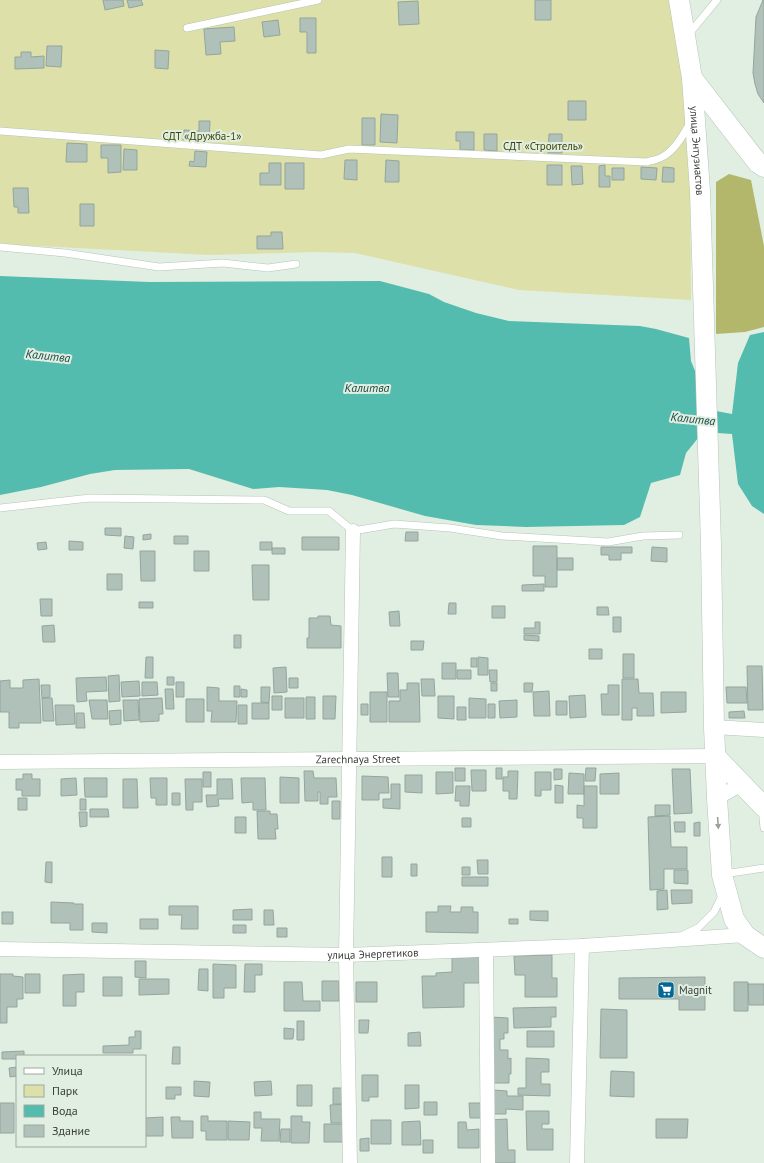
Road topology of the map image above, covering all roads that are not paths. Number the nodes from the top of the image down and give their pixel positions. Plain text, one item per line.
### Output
1 (318, 0) edge
2 (679, 0) edge
3 (718, 0) edge
4 (187, 28) dead end
5 (685, 38) junction
6 (692, 78) junction
7 (694, 114) junction
8 (0, 131) edge
9 (764, 167) edge
10 (0, 247) edge
11 (296, 264) dead end
12 (0, 508) edge
13 (353, 531) junction
14 (679, 536) dead end
15 (714, 727) junction
16 (764, 730) edge
17 (715, 756) junction
18 (349, 759) junction
19 (0, 762) edge
20 (742, 784) junction
21 (717, 798) junction
22 (763, 806) edge
23 (764, 828) edge
24 (764, 868) edge
25 (724, 882) junction
26 (745, 936) junction
27 (673, 940) junction
28 (582, 946) junction
29 (764, 948) edge
30 (0, 949) edge
31 (486, 950) junction
32 (346, 955) junction
33 (350, 1163) edge
34 (488, 1163) edge
35 (577, 1163) edge

1 - 4 lane
2 - 5 main road, улица Энтузиастов
3 - 5 lane
5 - 6 main road, улица Энтузиастов
6 - 7 main road, улица Энтузиастов
6 - 9 main road
7 - 8 lane
7 - 15 main road, улица Энтузиастов
10 - 11 lane
12 - 13 lane
13 - 14 lane
13 - 18 street
15 - 16 street
15 - 17 main road, улица Энтузиастов
17 - 18 street, Zarechnaya Street
17 - 20 main road
17 - 21 main road, улица Энтузиастов
18 - 19 street, Zarechnaya Street
18 - 32 street
20 - 21 street
20 - 22 main road
21 -> 25 main road, улица Энтузиастов
22 - 23 lane
24 - 25 lane
25 - 26 main road, улица Энтузиастов
25 - 27 lane
26 - 27 street, улица Энергетиков
26 - 29 main road
27 - 28 street, улица Энергетиков
28 - 31 street, улица Энергетиков
28 - 35 street
30 - 32 street, улица Энергетиков
31 - 32 street, улица Энергетиков
31 - 34 street
32 - 33 street

